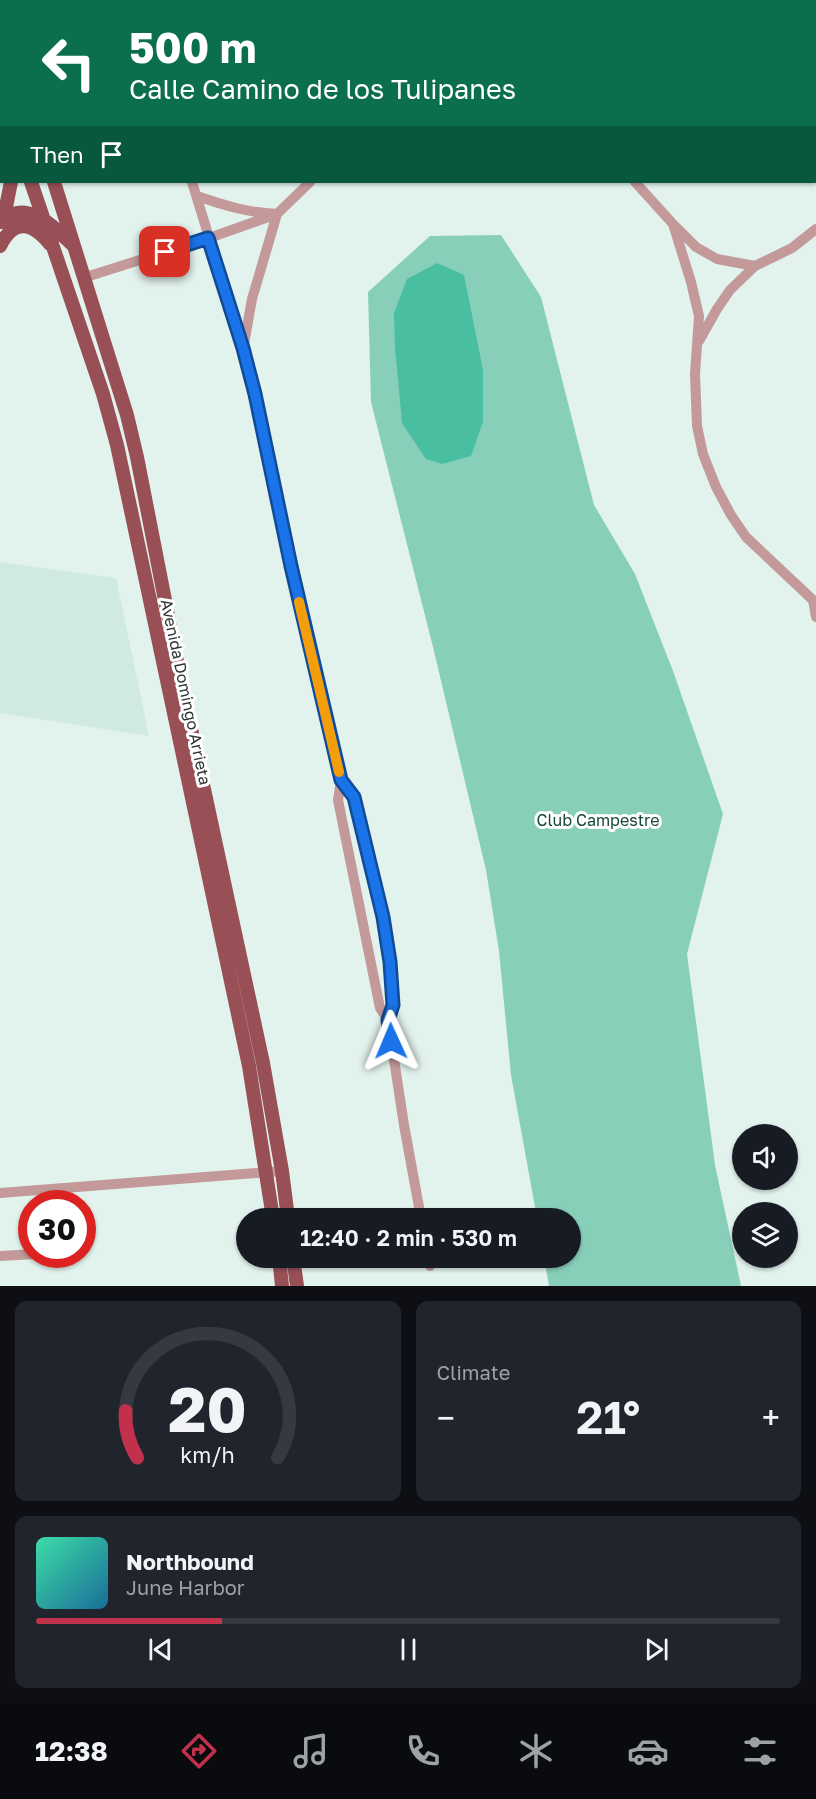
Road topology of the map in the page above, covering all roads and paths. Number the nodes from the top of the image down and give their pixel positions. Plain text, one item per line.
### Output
1 (11, 183) edge
2 (31, 183) edge
3 (54, 183) edge
4 (192, 183) edge
5 (309, 183) edge
6 (636, 183) edge
7 (197, 196) junction
8 (277, 214) junction
9 (2, 220) edge
10 (44, 220) junction
11 (673, 224) junction
12 (816, 229) edge
13 (0, 233) edge
14 (208, 238) junction
15 (0, 246) edge
16 (74, 246) junction
17 (55, 250) junction
18 (755, 266) junction
19 (83, 278) junction
20 (65, 285) junction
21 (698, 344) junction
22 (243, 348) junction
23 (814, 602) edge
24 (816, 617) edge
25 (182, 687) junction
26 (168, 691) junction
27 (341, 780) junction
28 (388, 1020) junction
29 (256, 1064) junction
30 (282, 1171) junction
31 (267, 1172) junction
32 (0, 1193) edge
33 (272, 1208) edge
34 (287, 1208) edge
35 (419, 1208) edge
36 (18, 1255) edge
37 (0, 1256) edge
38 (280, 1268) edge
39 (295, 1268) edge
40 (282, 1286) edge
41 (297, 1286) edge

1 - 9 main road
2 - 10 main road, Avenida Domingo Arrieta
3 - 16 main road, Avenida Domingo Arrieta
4 - 7 street
5 - 8 street
6 - 11 street
7 - 8 street
7 - 14 street
8 - 14 street
8 - 22 street
9 - 10 main road
9 - 13 main road
10 - 16 main road
10 - 17 main road, Avenida Domingo Arrieta
11 - 18 street
11 - 21 street
12 - 18 street
14 - 19 street
14 - 22 street
15 - 17 main road
16 - 19 main road, Avenida Domingo Arrieta
17 - 20 main road, Avenida Domingo Arrieta
18 - 21 street
19 - 20 main road
19 - 25 main road, Avenida Domingo Arrieta
20 - 26 main road, Avenida Domingo Arrieta
21 - 23 street
22 - 27 street
23 - 24 street
25 - 26 main road
25 - 29 main road, Avenida Domingo Arrieta
26 - 29 main road, Avenida Domingo Arrieta
27 - 28 street
27 - 28 street
28 - 35 street
29 - 30 main road, Avenida Domingo Arrieta
29 - 31 main road, Avenida Domingo Arrieta
30 - 31 street
30 - 34 main road, Avenida Domingo Arrieta
31 - 32 street
31 - 33 main road, Avenida Domingo Arrieta
36 - 37 street
38 - 40 main road
39 - 41 main road

